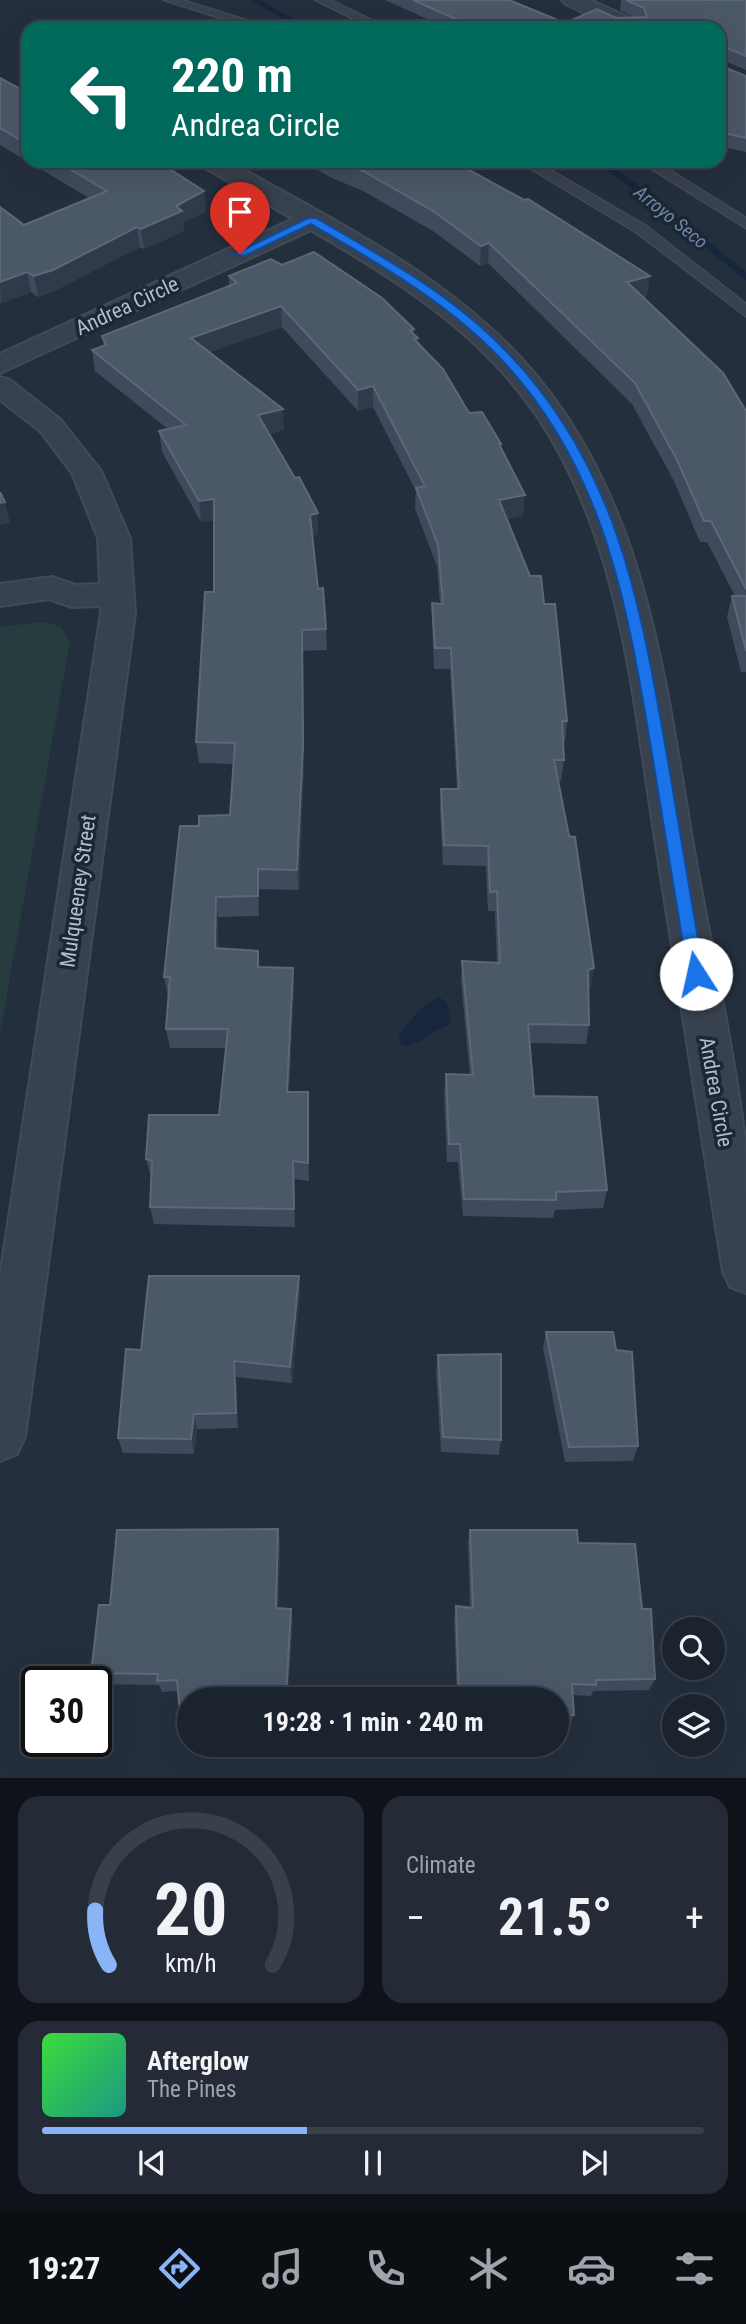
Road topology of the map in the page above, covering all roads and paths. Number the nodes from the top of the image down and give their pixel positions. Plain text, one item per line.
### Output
1 (170, 0) edge
2 (321, 0) edge
3 (573, 0) edge
4 (241, 21) edge
5 (367, 21) edge
6 (618, 21) edge
7 (223, 168) edge
8 (539, 168) edge
9 (657, 168) edge
10 (312, 220) junction
11 (746, 224) edge
12 (746, 312) edge
13 (0, 365) edge
14 (0, 386) edge
15 (117, 594) junction
16 (0, 595) edge
17 (72, 596) junction
18 (0, 618) edge
19 (746, 1272) edge
20 (2, 1408) edge

1 - 4 lane
2 - 5 lane
3 - 6 street
7 - 10 street
8 - 12 lane
9 - 11 lane
10 - 13 street, Andrea Circle
10 - 19 street, Andrea Circle
14 - 15 street, Mulqueeney Street
15 - 17 street
15 - 20 street, Mulqueeney Street
16 - 17 street
17 - 18 street

